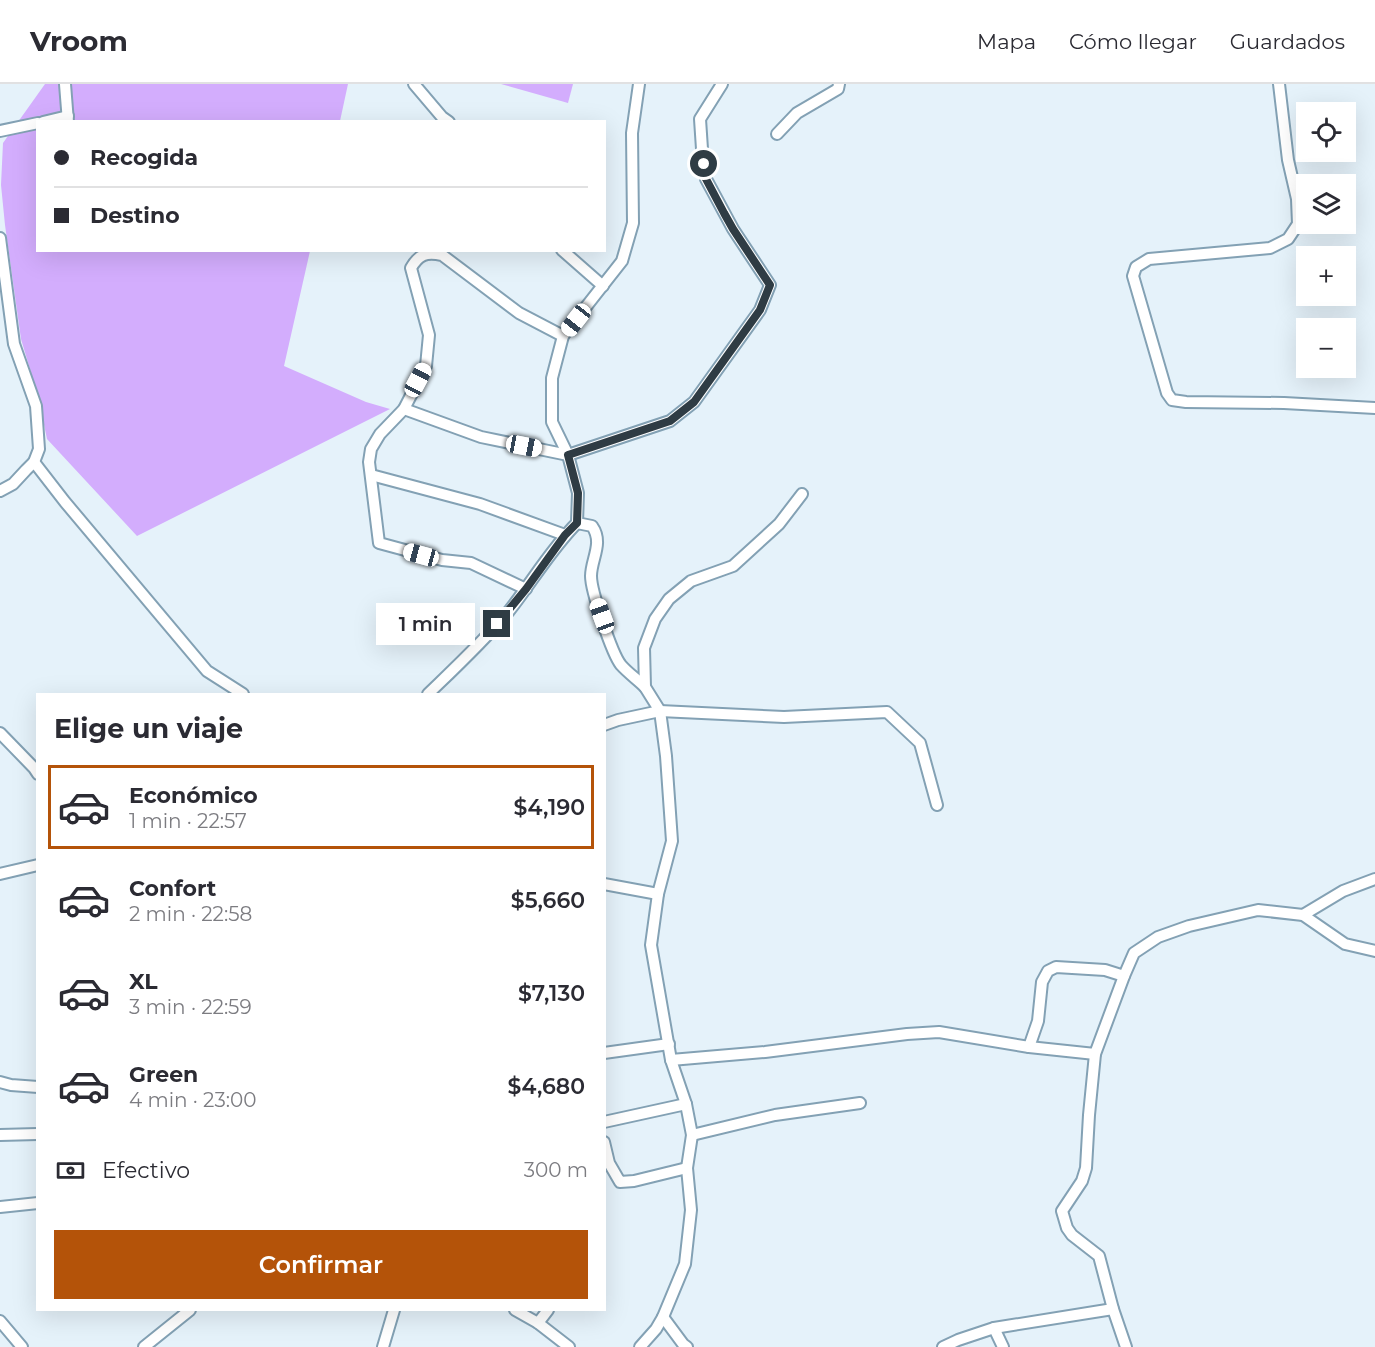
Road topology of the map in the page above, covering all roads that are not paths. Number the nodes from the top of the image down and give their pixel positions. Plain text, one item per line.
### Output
1 (65, 84) edge
2 (414, 84) edge
3 (639, 84) edge
4 (722, 84) edge
5 (839, 84) edge
6 (1280, 84) edge
7 (68, 119) edge
8 (446, 120) edge
9 (36, 123) edge
10 (0, 131) edge
11 (777, 134) dead end
12 (0, 238) edge
13 (564, 252) edge
14 (603, 286) junction
15 (563, 336) junction
16 (1375, 408) edge
17 (404, 409) junction
18 (568, 455) junction
19 (34, 462) junction
20 (371, 475) junction
21 (0, 491) edge
22 (802, 494) dead end
23 (577, 523) junction
24 (565, 535) junction
25 (526, 589) junction
26 (645, 687) junction
27 (241, 693) edge
28 (429, 693) edge
29 (660, 711) junction
30 (606, 724) edge
31 (0, 733) edge
32 (36, 771) edge
33 (937, 805) dead end
34 (36, 865) edge
35 (0, 874) edge
36 (1375, 879) edge
37 (606, 885) edge
38 (658, 894) junction
39 (1303, 915) junction
40 (1375, 951) edge
41 (1124, 976) junction
42 (669, 1044) junction
43 (1029, 1047) junction
44 (606, 1053) edge
45 (1095, 1054) junction
46 (671, 1059) junction
47 (0, 1082) edge
48 (36, 1088) edge
49 (860, 1103) dead end
50 (686, 1104) junction
51 (606, 1122) edge
52 (36, 1134) edge
53 (0, 1135) edge
54 (692, 1135) junction
55 (606, 1150) edge
56 (687, 1168) junction
57 (36, 1203) edge
58 (0, 1207) edge
59 (1113, 1309) junction
60 (189, 1311) edge
61 (394, 1311) edge
62 (517, 1311) edge
63 (547, 1311) edge
64 (663, 1317) junction
65 (0, 1321) edge
66 (537, 1323) junction
67 (994, 1328) junction
68 (22, 1347) edge
69 (144, 1347) edge
70 (383, 1347) edge
71 (568, 1347) edge
72 (640, 1347) edge
73 (687, 1347) edge
74 (943, 1347) edge
75 (1003, 1347) edge
76 (1126, 1347) edge

1 - 7 street
2 - 8 street
3 - 14 street
4 - 18 street
5 - 11 street
6 - 16 street
9 - 10 street
12 - 19 street
13 - 14 street
14 - 15 street
15 - 17 street
15 - 18 street
17 - 18 street
17 - 20 street
18 - 23 street
19 - 21 street
19 - 27 street
20 - 24 street
20 - 25 street
22 - 26 street
23 - 24 street
23 - 26 street
24 - 25 street
25 - 28 street
26 - 29 street
29 - 30 street
29 - 33 street
29 - 38 street
31 - 32 street
34 - 35 street
36 - 39 street
37 - 38 street
38 - 42 street
39 - 40 street
39 - 41 street
41 - 43 street
41 - 45 street
42 - 44 street
42 - 46 street
43 - 45 street
43 - 46 street
45 - 59 street
46 - 50 street
47 - 48 street
49 - 54 street
50 - 51 street
50 - 54 street
52 - 53 street
54 - 56 street
55 - 56 street
56 - 64 street
57 - 58 street
59 - 67 street
59 - 76 street
60 - 69 street
61 - 70 street
62 - 66 street
63 - 66 street
64 - 72 street
64 - 73 street
65 - 68 street
66 - 71 street
67 - 74 street
67 - 75 street

